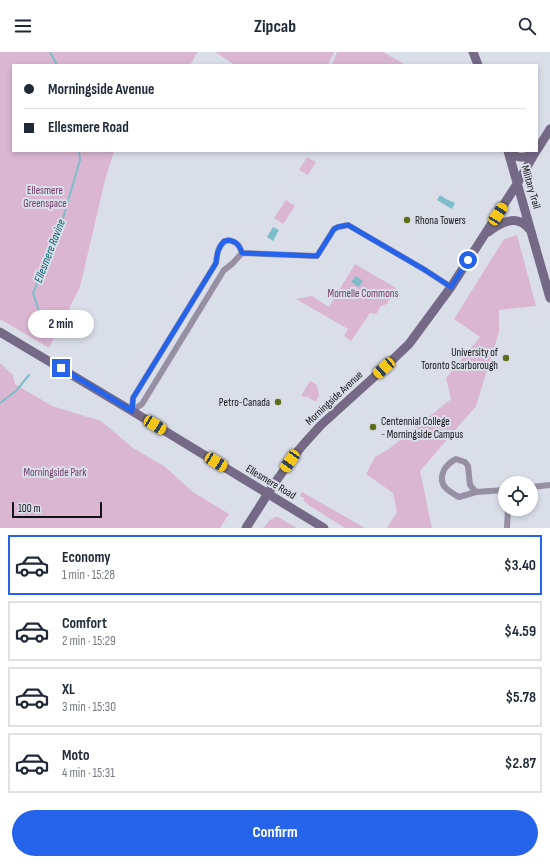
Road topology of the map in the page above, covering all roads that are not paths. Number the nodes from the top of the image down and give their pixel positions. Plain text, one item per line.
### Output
1 (473, 52) edge
2 (478, 64) edge
3 (550, 129) edge
4 (538, 148) edge
5 (509, 152) edge
6 (535, 152) edge
7 (535, 152) edge
8 (517, 184) junction
9 (532, 231) junction
10 (485, 234) junction
11 (242, 253) junction
12 (451, 287) junction
13 (550, 298) edge
14 (0, 332) edge
15 (132, 411) junction
16 (550, 485) edge
17 (538, 486) edge
18 (498, 490) edge
19 (476, 492) junction
20 (268, 494) junction
21 (508, 516) edge
22 (246, 528) edge
23 (324, 528) edge
24 (507, 528) edge

1 - 2 main road
3 - 4 main road, Morningside Avenue
5 - 6 main road
5 - 8 main road, Military Trail
7 - 8 main road, Morningside Avenue
8 - 9 main road, Military Trail
8 - 10 main road, Morningside Avenue
9 - 10 main road
9 - 13 main road, Military Trail
10 - 12 main road, Morningside Avenue
11 - 12 street
11 - 15 street
11 - 15 street
12 - 20 main road, Morningside Avenue
14 - 15 main road, Ellesmere Road
15 - 20 main road, Ellesmere Road
16 - 17 street
18 - 19 street
19 - 19 street
20 - 22 main road, Morningside Avenue
20 - 23 main road, Ellesmere Road
21 - 24 street

